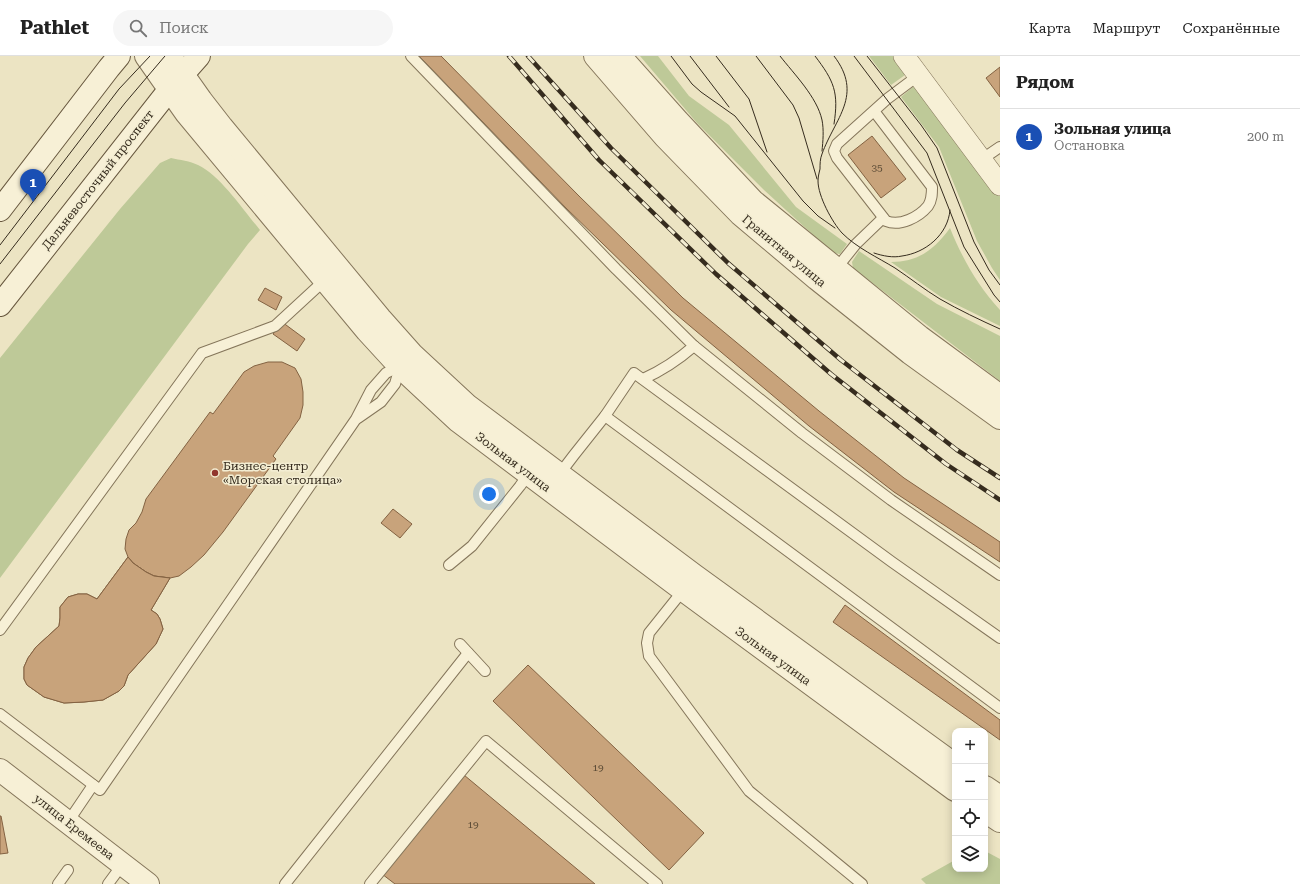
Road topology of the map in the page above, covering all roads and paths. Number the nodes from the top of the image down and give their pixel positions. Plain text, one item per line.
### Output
1 (119, 56) edge
2 (146, 56) edge
3 (170, 56) edge
4 (199, 56) edge
5 (411, 56) edge
6 (595, 56) edge
7 (620, 56) edge
8 (904, 56) edge
9 (920, 75) junction
10 (176, 82) junction
11 (874, 111) junction
12 (1000, 147) edge
13 (981, 160) junction
14 (1000, 185) edge
15 (0, 210) edge
16 (883, 218) junction
17 (836, 269) junction
18 (332, 274) junction
19 (0, 305) edge
20 (694, 346) junction
21 (406, 361) junction
22 (644, 379) junction
23 (1000, 396) edge
24 (605, 416) junction
25 (1000, 418) edge
26 (356, 419) junction
27 (533, 466) junction
28 (554, 482) junction
29 (449, 565) dead end
30 (1000, 575) edge
31 (689, 583) junction
32 (0, 630) edge
33 (1000, 638) edge
34 (460, 644) dead end
35 (468, 653) junction
36 (485, 670) dead end
37 (1000, 708) edge
38 (0, 714) edge
39 (954, 764) edge
40 (0, 770) edge
41 (93, 785) junction
42 (952, 788) edge
43 (988, 789) edge
44 (1000, 797) edge
45 (988, 813) edge
46 (1000, 821) edge
47 (68, 822) junction
48 (122, 865) junction
49 (68, 870) dead end
50 (58, 884) edge
51 (108, 884) edge
52 (148, 884) edge
53 (285, 884) edge
54 (370, 884) edge
55 (656, 884) edge
56 (862, 884) edge

1 - 15 street
2 - 10 street, Зольная улица
3 - 10 street, Зольная улица
4 - 10 street, Дальневосточный проспект
5 - 20 lane
6 - 25 street, Гранитная улица
7 - 17 street, Гранитная улица
8 - 9 street
9 - 11 lane
9 - 13 street
10 - 18 street, Зольная улица
10 - 19 street, Дальневосточный проспект
11 - 16 lane
11 - 16 lane
12 - 13 lane
13 - 14 street
16 - 17 lane
17 - 23 street, Гранитная улица
18 - 21 street, Зольная улица
18 - 32 lane
20 - 22 lane
20 - 30 lane
21 - 26 lane
21 - 26 lane
21 - 27 street, Зольная улица
22 - 24 lane
22 - 33 lane
24 - 28 lane
24 - 37 lane
26 - 41 lane
27 - 28 street, Зольная улица
27 - 29 lane
28 - 31 street, Зольная улица
31 - 39 street, Зольная улица
31 - 42 street, Зольная улица
31 - 56 lane
34 - 35 lane
35 - 36 lane
35 - 53 lane
38 - 41 lane
40 - 47 street, улица Еремеева
41 - 47 lane
43 - 44 street
45 - 46 street
47 - 48 street, улица Еремеева
48 - 51 lane
48 - 52 street, улица Еремеева
49 - 50 lane
54 - 55 lane

